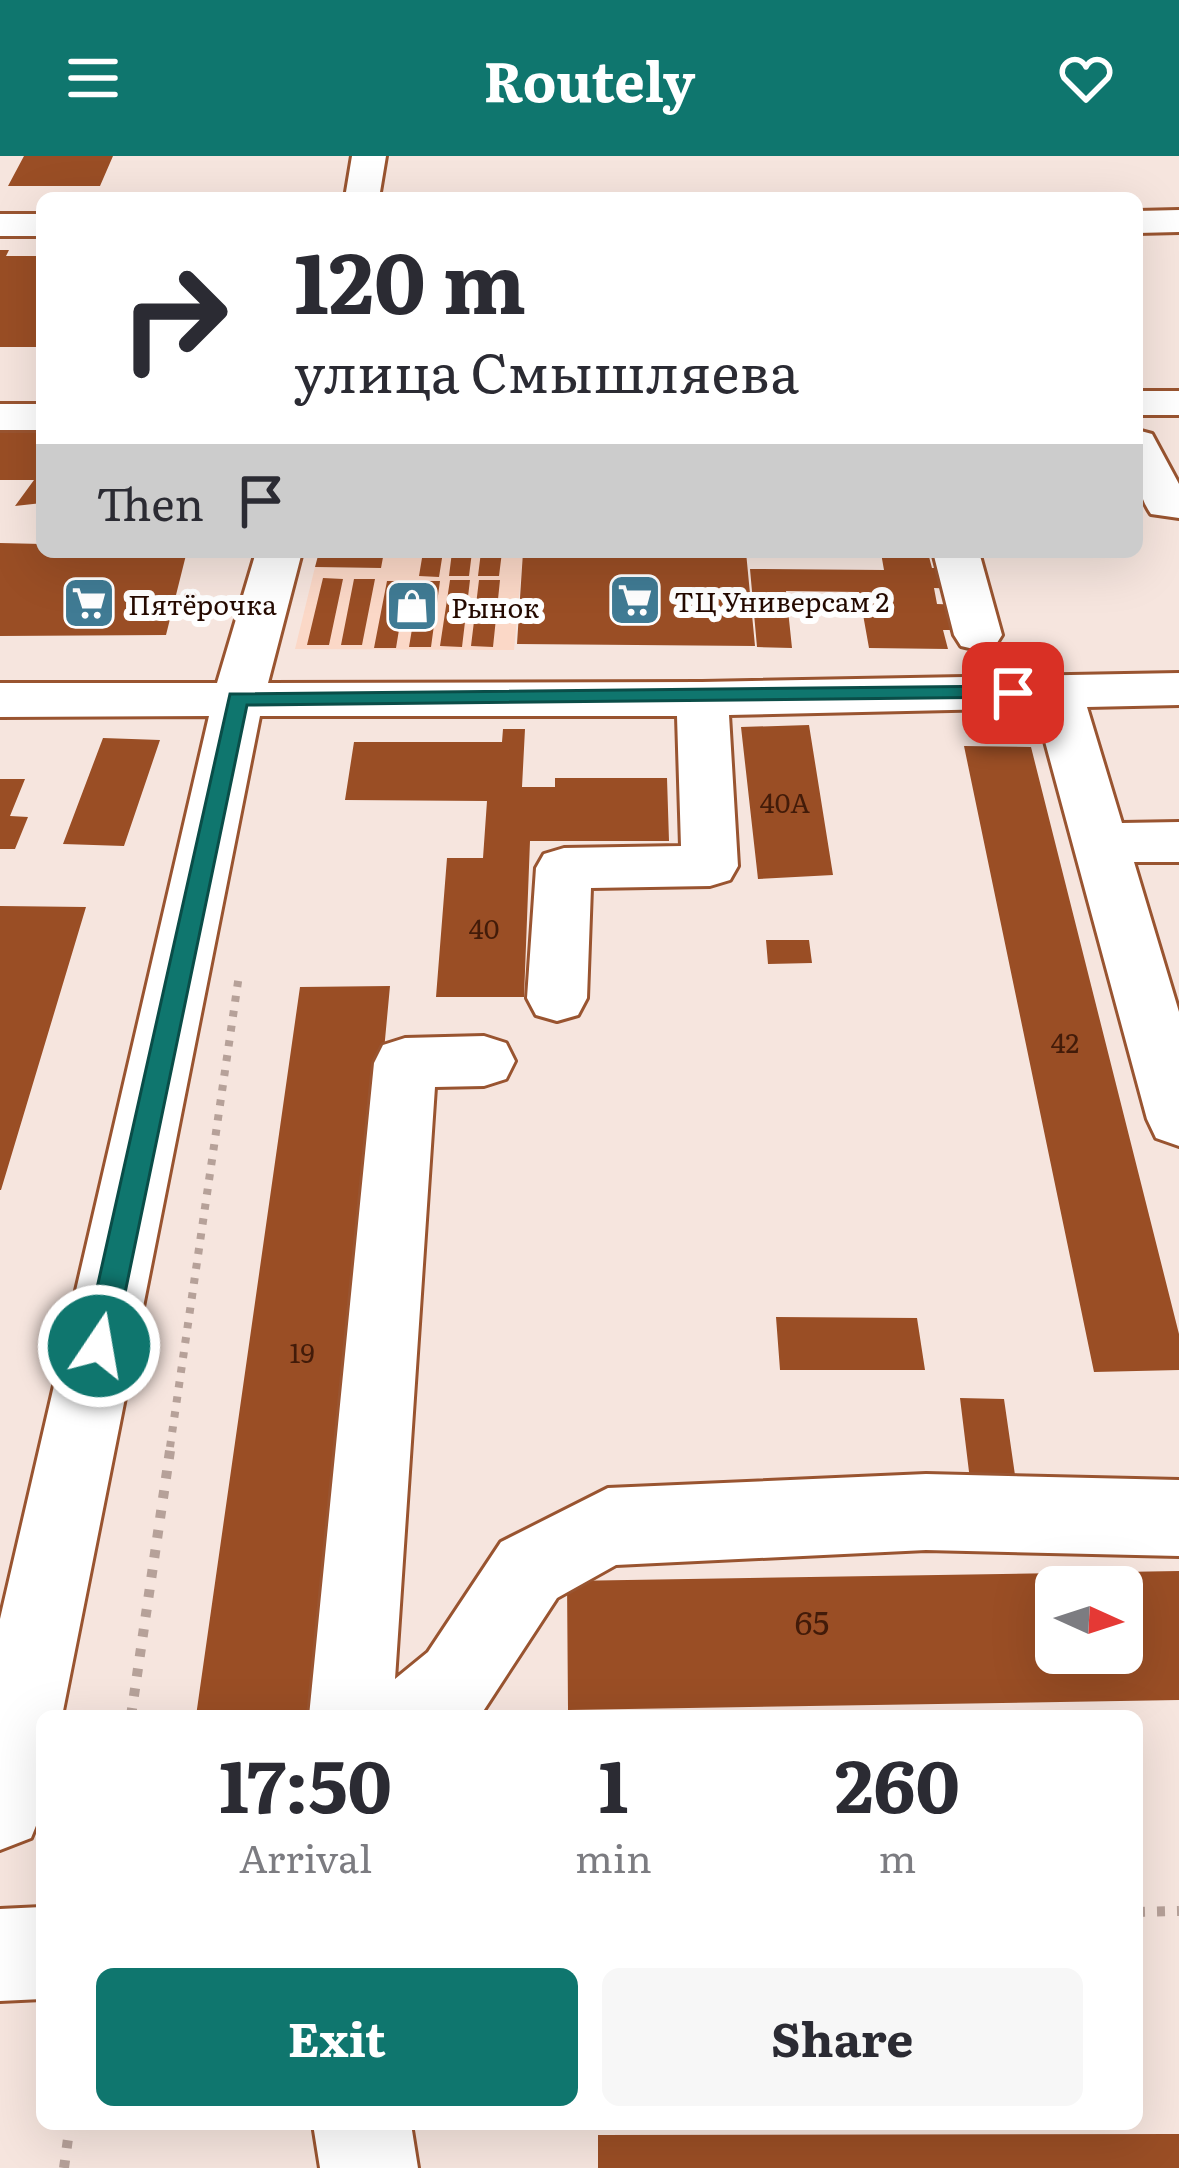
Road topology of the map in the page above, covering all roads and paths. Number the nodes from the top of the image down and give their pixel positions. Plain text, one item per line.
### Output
1 (369, 156) edge
2 (363, 192) edge
3 (1143, 221) edge
4 (1179, 221) edge
5 (36, 224) edge
6 (0, 225) edge
7 (1179, 403) edge
8 (1143, 404) edge
9 (36, 416) edge
10 (0, 417) edge
11 (1143, 455) edge
12 (1179, 505) edge
13 (277, 558) edge
14 (958, 558) edge
15 (978, 635) dead end
16 (1179, 688) edge
17 (1058, 692) junction
18 (238, 698) junction
19 (702, 699) junction
20 (0, 700) edge
21 (1179, 842) edge
22 (1101, 843) junction
23 (241, 959) dead end
24 (557, 998) dead end
25 (484, 1061) dead end
26 (1179, 1119) edge
27 (1179, 1518) edge
28 (132, 1710) edge
29 (351, 1710) edge
30 (423, 1710) edge
31 (0, 1808) edge
32 (1179, 1911) edge
33 (1143, 1912) edge
34 (36, 1954) edge
35 (0, 1955) edge
36 (69, 2130) edge
37 (363, 2130) edge
38 (64, 2168) edge
39 (369, 2168) edge

1 - 2 street
3 - 4 street
5 - 6 street
7 - 8 street
9 - 10 street
11 - 12 street
13 - 18 street
14 - 15 street
16 - 17 street
17 - 19 street
17 - 22 street
18 - 19 street
18 - 20 street
18 - 31 street
19 - 24 street
21 - 22 street
22 - 26 street
23 - 28 path
25 - 29 street
27 - 30 street
32 - 33 path
34 - 35 street
36 - 38 path
37 - 39 street

